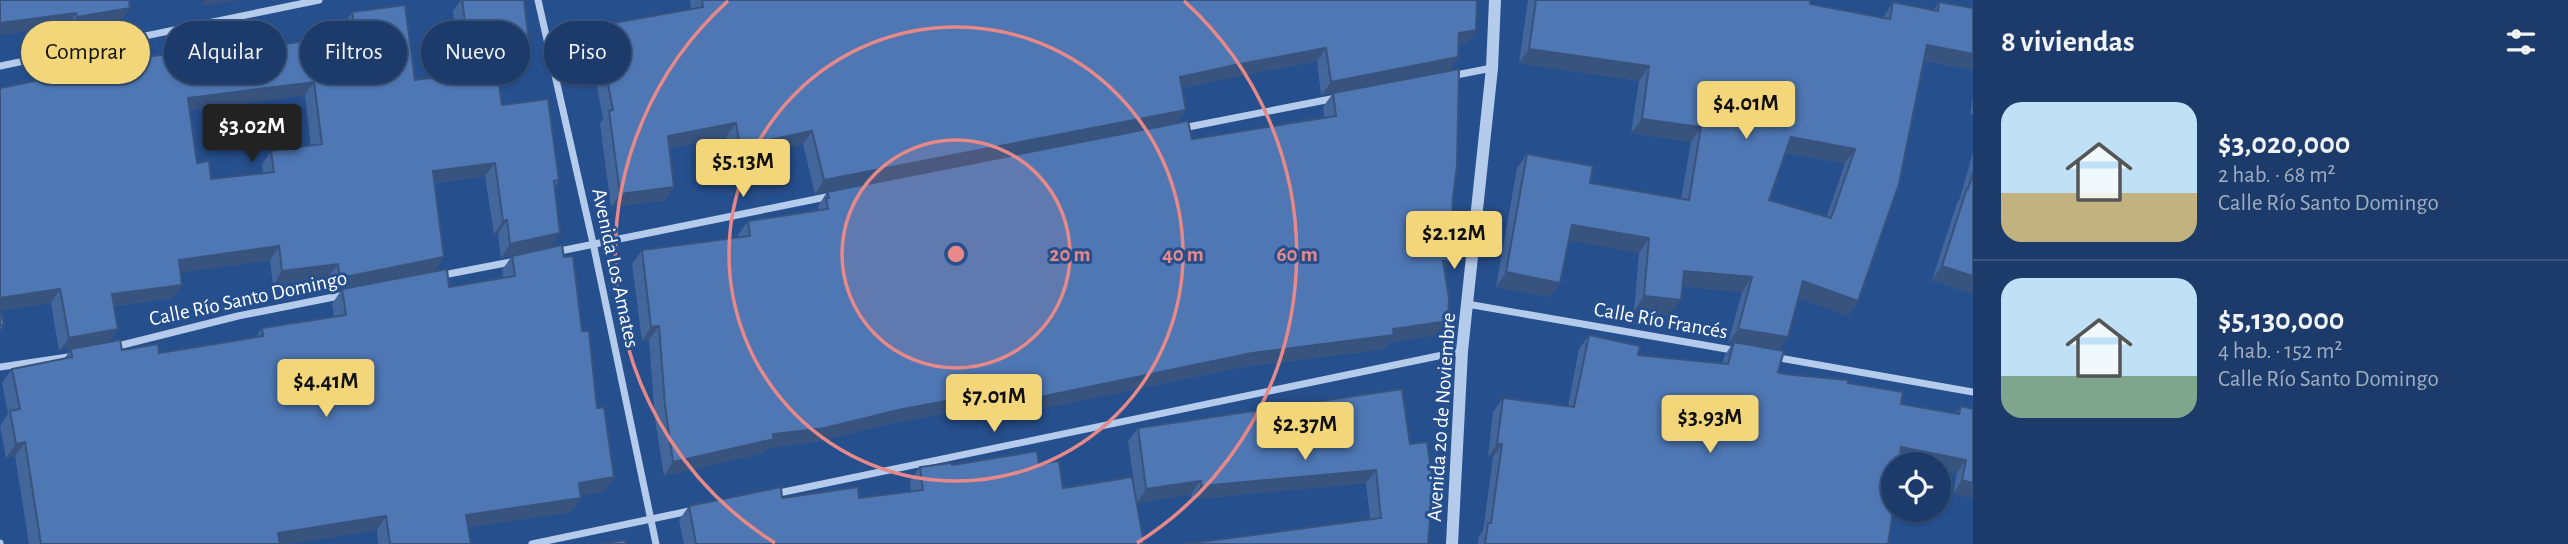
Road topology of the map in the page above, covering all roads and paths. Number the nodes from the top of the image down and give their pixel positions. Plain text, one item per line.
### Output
1 (319, 0) edge
2 (538, 0) edge
3 (1495, 0) edge
4 (0, 66) edge
5 (1492, 68) junction
6 (1437, 78) edge
7 (1342, 97) edge
8 (1178, 129) edge
9 (838, 195) edge
10 (593, 243) junction
11 (547, 254) edge
12 (525, 259) edge
13 (426, 278) edge
14 (359, 292) edge
15 (1467, 304) junction
16 (107, 348) edge
17 (1462, 351) junction
18 (1741, 351) edge
19 (84, 354) edge
20 (1768, 356) edge
21 (0, 367) edge
22 (1973, 392) edge
23 (759, 497) edge
24 (705, 508) edge
25 (651, 519) junction
26 (532, 544) edge
27 (656, 544) edge
28 (1452, 544) edge

1 - 4 street
2 - 10 street, Avenida Los Amates
3 - 5 street, Avenida 20 de Noviembre
5 - 6 street
5 - 15 street, Avenida 20 de Noviembre
7 - 8 street
9 - 10 street
10 - 11 street
10 - 25 street, Avenida Los Amates
12 - 13 street
14 - 16 street, Calle Río Santo Domingo
15 - 17 street, Avenida 20 de Noviembre
15 - 18 street, Calle Río Francés
17 - 23 street
17 - 28 street, Avenida 20 de Noviembre
19 - 21 street
20 - 22 street
24 - 25 street
25 - 26 street
25 - 27 street, Avenida Los Amates

